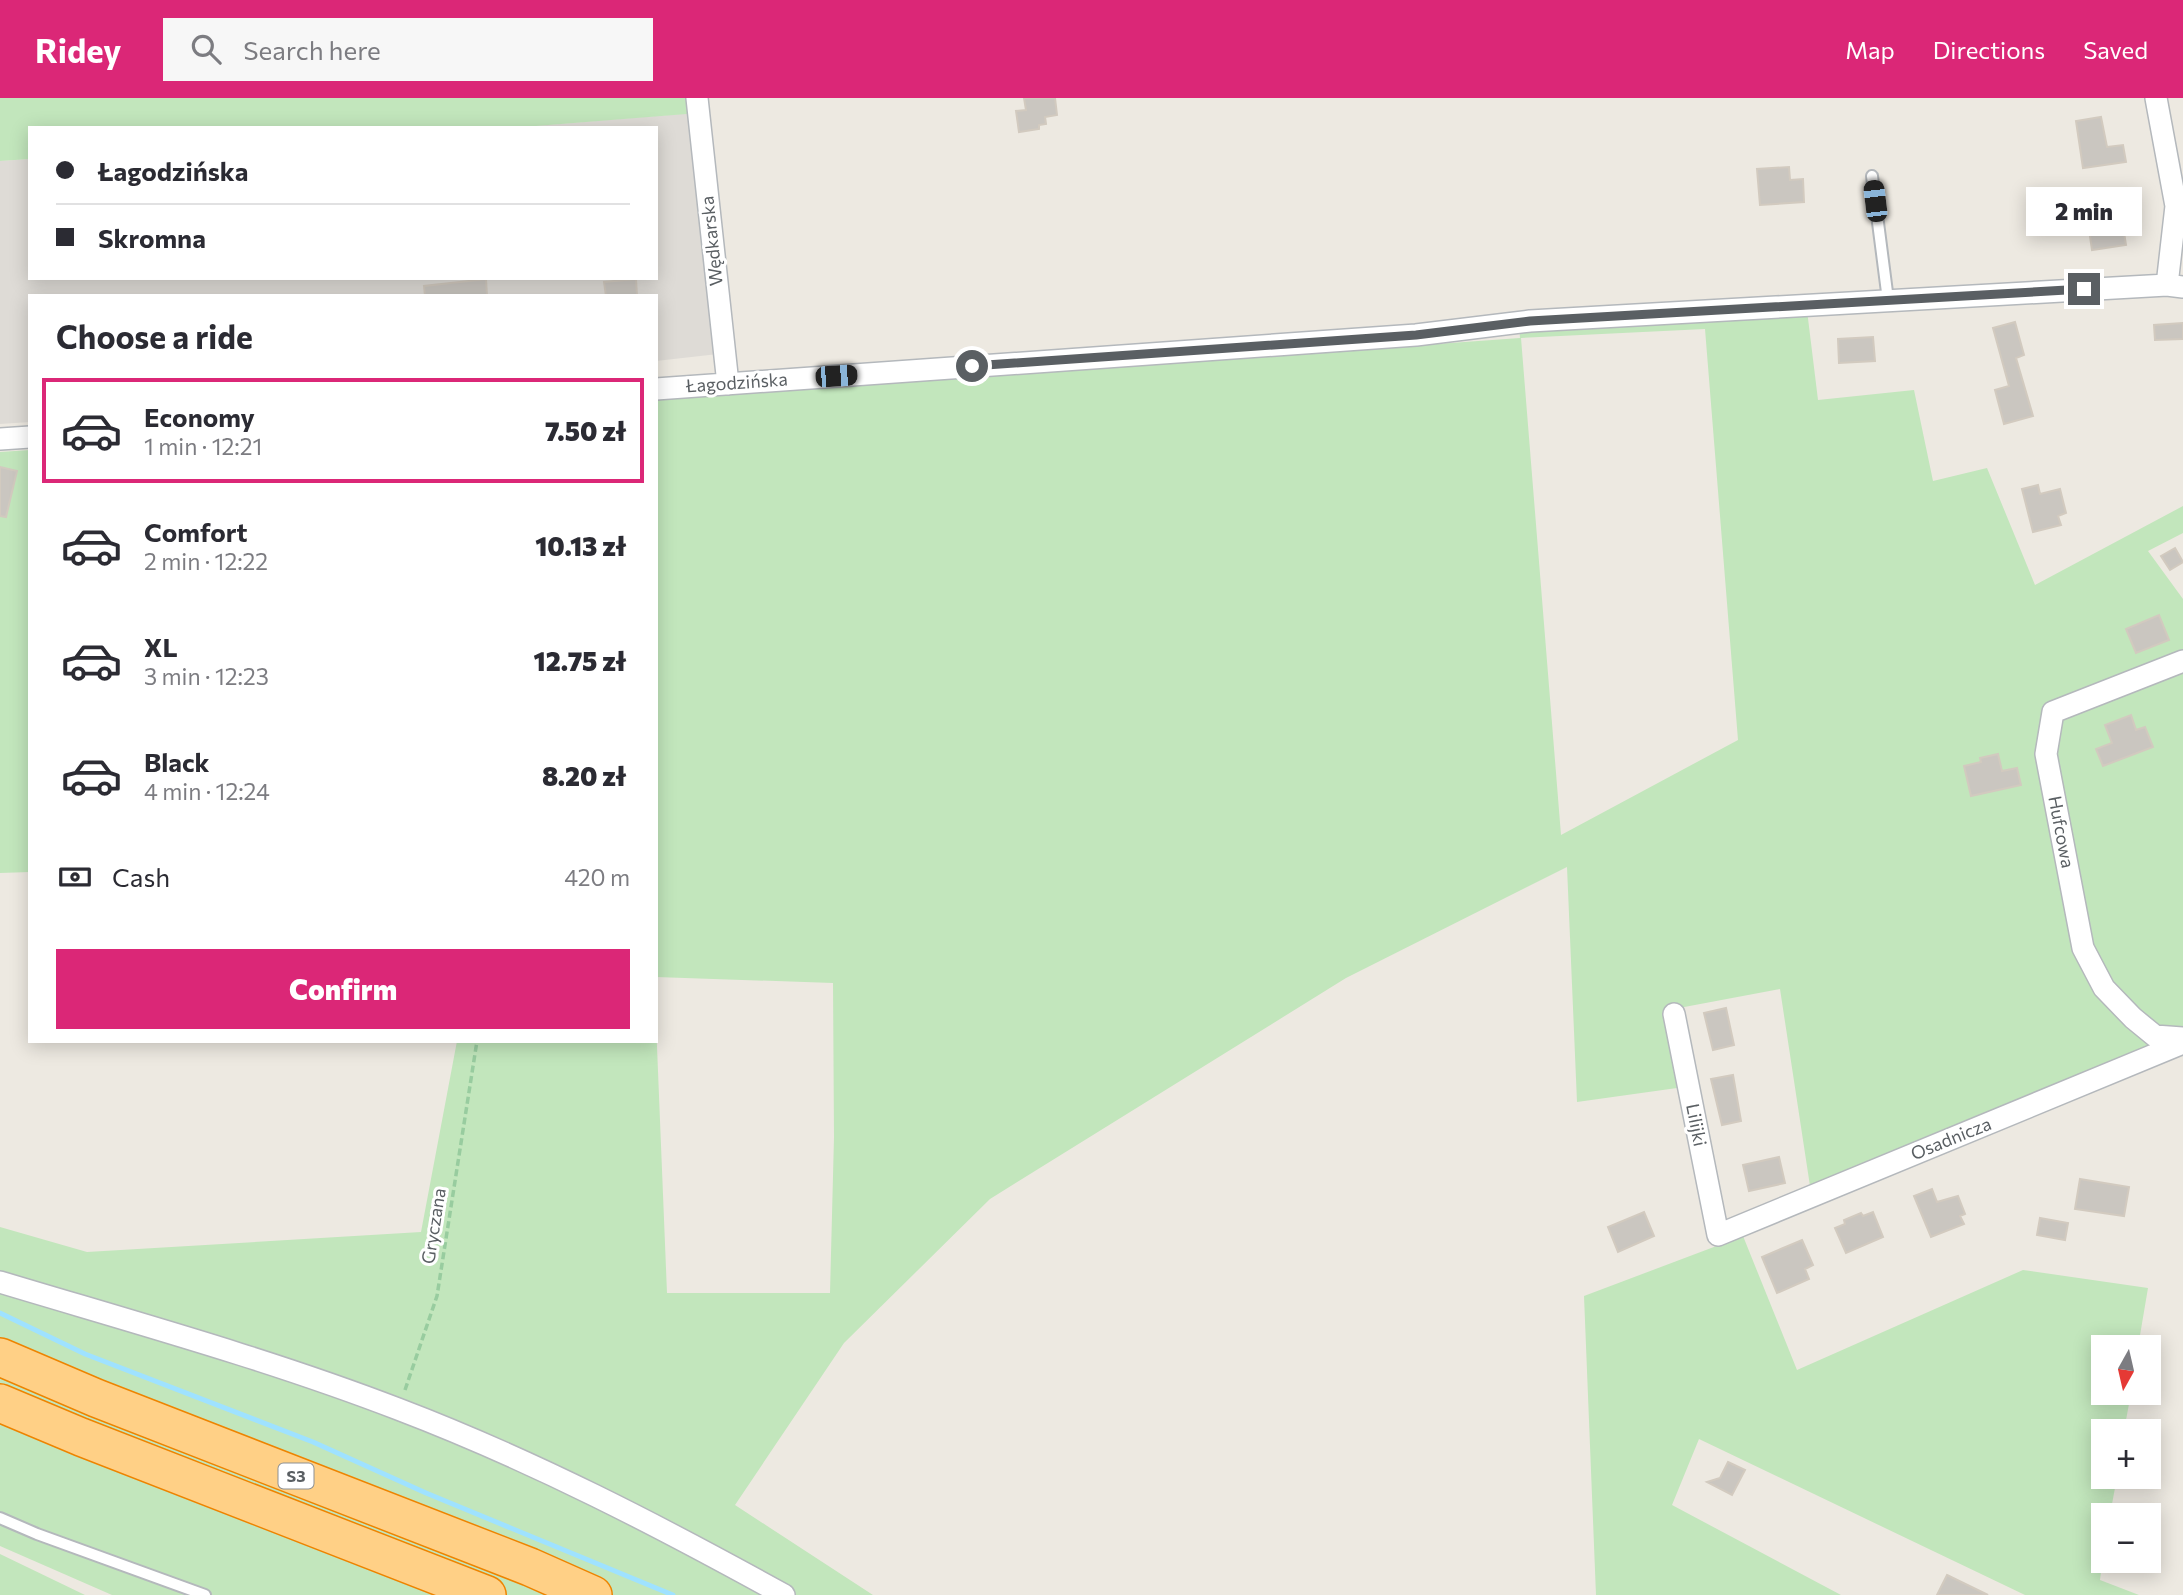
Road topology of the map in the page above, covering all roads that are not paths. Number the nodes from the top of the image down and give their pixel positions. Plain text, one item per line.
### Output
1 (697, 98) edge
2 (2156, 98) edge
3 (1872, 176) dead end
4 (2175, 286) edge
5 (1888, 300) junction
6 (728, 384) junction
7 (658, 389) edge
8 (28, 437) edge
9 (0, 439) edge
10 (2183, 661) edge
11 (1674, 1014) dead end
12 (2183, 1040) edge
13 (1718, 1235) joint
14 (0, 1282) edge
15 (0, 1357) edge
16 (0, 1403) edge
17 (0, 1518) edge
18 (205, 1595) edge
19 (487, 1595) edge
20 (593, 1595) edge
21 (784, 1595) edge

1 - 6 street, Wędkarska
2 - 4 street
3 - 5 lane
4 - 5 street, Łagodzińska
5 - 6 street, Łagodzińska
6 - 7 street, Łagodzińska
8 - 9 street
10 - 12 street, Hufcowa
11 - 13 street, Lilijki
12 - 13 street, Osadnicza
14 - 21 street
15 - 20 highway, S3
16 - 19 highway, S3
17 - 18 lane

